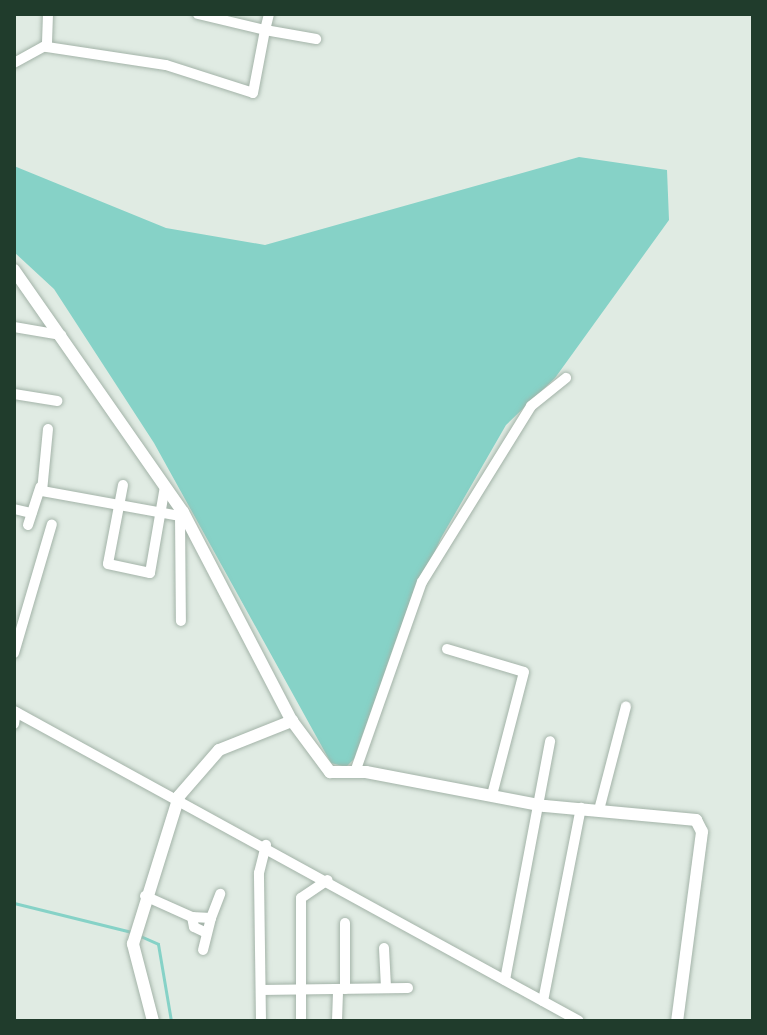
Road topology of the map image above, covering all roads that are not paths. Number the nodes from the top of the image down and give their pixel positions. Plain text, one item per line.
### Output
1 (48, 14) edge
2 (198, 14) edge
3 (269, 14) edge
4 (265, 30) junction
5 (316, 39) dead end
6 (45, 46) junction
7 (14, 63) edge
8 (14, 270) edge
9 (14, 327) edge
10 (61, 335) junction
11 (566, 378) dead end
12 (14, 394) edge
13 (57, 401) dead end
14 (48, 429) dead end
15 (123, 485) dead end
16 (165, 486) junction
17 (40, 487) junction
18 (120, 505) junction
19 (14, 509) edge
20 (161, 512) junction
21 (32, 513) junction
22 (183, 516) junction
23 (52, 524) dead end
24 (28, 525) dead end
25 (181, 621) dead end
26 (447, 649) dead end
27 (14, 653) edge
28 (626, 706) dead end
29 (15, 711) edge
30 (292, 721) junction
31 (14, 724) edge
32 (550, 741) dead end
33 (355, 772) junction
34 (492, 795) junction
35 (179, 796) junction
36 (540, 805) junction
37 (581, 808) junction
38 (599, 810) junction
39 (266, 845) junction
40 (328, 880) junction
41 (220, 894) dead end
42 (145, 896) junction
43 (192, 917) junction
44 (211, 918) junction
45 (345, 923) dead end
46 (207, 933) junction
47 (384, 948) dead end
48 (203, 950) dead end
49 (505, 980) junction
50 (386, 988) junction
51 (408, 988) dead end
52 (302, 989) junction
53 (341, 989) junction
54 (261, 990) junction
55 (543, 1001) junction
56 (153, 1021) edge
57 (261, 1021) edge
58 (301, 1021) edge
59 (337, 1021) edge
60 (579, 1021) edge
61 (677, 1021) edge

1 - 6 street
2 - 4 street
3 - 4 street
4 - 5 street
4 - 6 street
6 - 7 street
8 - 10 street
9 - 10 street
10 - 16 street
11 - 33 street
12 - 13 street
14 - 17 street
15 - 18 street
16 - 20 street
16 - 22 street
17 - 18 street
17 - 21 street
18 - 20 street
18 - 20 street
19 - 21 street
20 - 22 street
21 - 24 street
22 - 25 street
22 - 30 street
23 - 27 street
26 - 34 street
28 - 38 street
29 - 31 street
29 - 35 street
30 - 33 street
30 - 35 street
32 - 36 street
33 - 34 street
34 - 36 street
35 - 39 street
35 - 42 street
36 - 37 street
36 - 49 street
37 - 38 street
37 - 55 street
38 - 61 street
39 - 40 street
39 - 54 street
40 - 49 street
40 - 52 street
41 - 44 street
42 - 43 street
42 - 56 street
43 - 44 street
43 - 46 street
44 - 46 street
45 - 53 street
46 - 48 street
47 - 50 street
49 - 55 street
50 - 51 street
50 - 53 street
52 - 53 street
52 - 54 street
52 - 58 street
53 - 59 street
54 - 57 street
55 - 60 street

